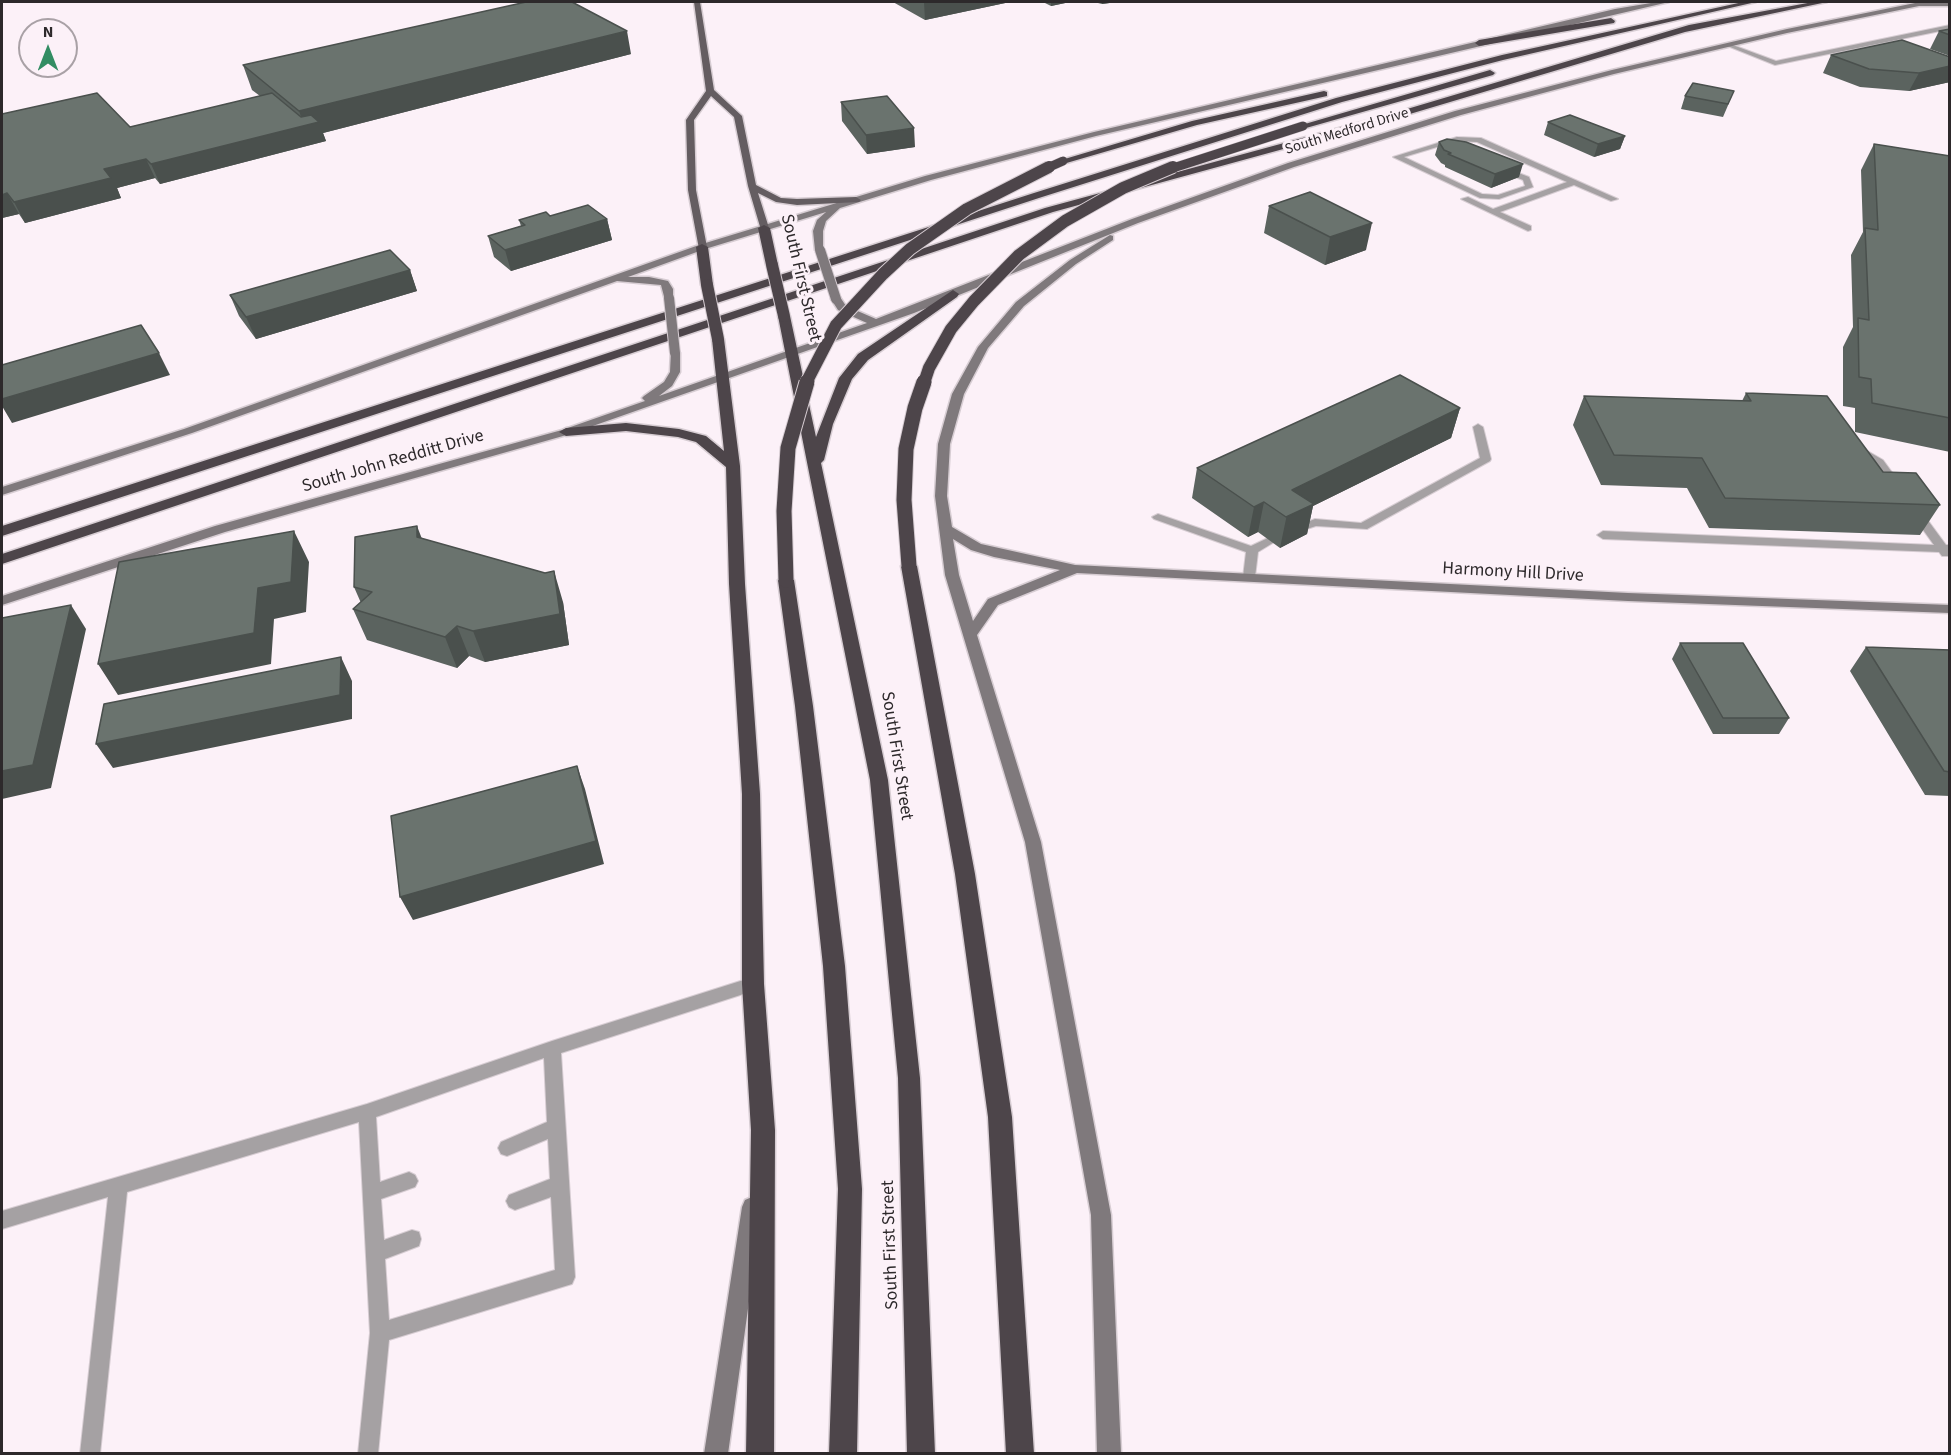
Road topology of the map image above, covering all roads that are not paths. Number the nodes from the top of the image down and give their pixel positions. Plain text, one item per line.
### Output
1 (697, 2) edge
2 (1665, 2) edge
3 (1752, 2) edge
4 (1823, 2) edge
5 (1928, 2) edge
6 (1916, 4) junction
7 (1950, 4) edge
8 (1717, 8) junction
9 (1692, 27) junction
10 (1950, 27) edge
11 (1479, 43) junction
12 (1867, 44) junction
13 (1728, 45) junction
14 (1878, 48) edge
15 (1548, 59) dead end
16 (1502, 64) junction
17 (710, 91) junction
18 (1444, 143) junction
19 (1454, 147) edge
20 (1397, 157) junction
21 (1495, 165) edge
22 (1574, 182) junction
23 (752, 186) junction
24 (1614, 199) dead end
25 (856, 200) junction
26 (841, 204) junction
27 (1493, 212) junction
28 (1135, 221) junction
29 (764, 228) junction
30 (1528, 228) dead end
31 (702, 247) junction
32 (608, 280) junction
33 (953, 294) junction
34 (876, 323) junction
35 (793, 353) junction
36 (724, 378) junction
37 (633, 408) junction
38 (1478, 427) dead end
39 (566, 432) junction
40 (1852, 444) edge
41 (816, 465) junction
42 (733, 466) junction
43 (2, 491) edge
44 (1158, 517) dead end
45 (945, 528) junction
46 (1298, 528) edge
47 (2, 531) edge
48 (1602, 535) dead end
49 (1270, 541) dead end
50 (1252, 550) junction
51 (1948, 552) edge
52 (2, 559) edge
53 (1076, 569) junction
54 (1249, 577) junction
55 (2, 600) edge
56 (1950, 609) edge
57 (970, 634) junction
58 (753, 984) junction
59 (552, 1047) junction
60 (368, 1112) junction
61 (556, 1127) junction
62 (763, 1130) junction
63 (507, 1148) dead end
64 (409, 1181) dead end
65 (119, 1184) junction
66 (559, 1185) junction
67 (372, 1193) junction
68 (515, 1201) dead end
69 (2, 1220) edge
70 (412, 1239) dead end
71 (375, 1253) junction
72 (380, 1332) junction
73 (90, 1454) edge
74 (368, 1454) edge
75 (717, 1454) edge
76 (760, 1454) edge
77 (843, 1454) edge
78 (921, 1454) edge
79 (1020, 1454) edge
80 (1109, 1454) edge

1 - 17 main road
2 - 11 main road
3 - 8 highway
4 - 9 highway
5 - 6 main road, South Medford Drive
6 - 7 main road
6 - 13 main road, South Medford Drive
8 - 11 highway
8 - 16 highway
9 - 15 highway
9 - 52 highway
10 - 12 lane
11 - 25 main road
12 - 13 lane
12 - 14 lane
13 - 28 main road, South Medford Drive
16 - 47 highway
16 - 77 highway, bridge
16 - 79 highway, bridge
17 - 23 main road, South First Street
17 - 31 main road
18 - 19 lane
18 - 20 lane
18 - 22 lane
20 - 21 lane
20 - 27 lane
22 - 24 lane
22 - 27 lane
23 - 25 main road
23 - 29 main road, South First Street
25 - 26 main road
26 - 29 main road
26 - 34 main road, bridge
27 - 30 lane
28 - 33 main road, South Medford Drive
28 - 45 main road
29 - 31 main road
29 - 35 highway, South First Street, bridge
31 - 32 main road
31 - 36 highway, bridge
32 - 37 main road, bridge
32 - 43 main road
33 - 34 main road, South Medford Drive
33 - 41 highway
34 - 35 main road, South Medford Drive
35 - 36 main road, South John Redditt Drive
35 - 41 highway, South First Street
36 - 37 main road, South John Redditt Drive
36 - 42 highway
37 - 39 main road, South John Redditt Drive
38 - 46 lane
39 - 42 highway
39 - 55 main road, South John Redditt Drive
40 - 51 lane
41 - 78 highway, South First Street
42 - 58 highway
44 - 50 lane
45 - 53 main road, Harmony Hill Drive
45 - 57 main road
48 - 51 lane
49 - 50 lane
50 - 54 lane
53 - 54 main road, Harmony Hill Drive
53 - 57 main road, Harmony Hill Drive
54 - 56 main road, Harmony Hill Drive
57 - 80 main road
58 - 59 lane
58 - 62 highway
59 - 60 lane
59 - 61 lane
60 - 65 lane
60 - 67 lane
61 - 63 lane
61 - 66 lane
62 - 75 main road
62 - 76 highway
64 - 67 lane
65 - 69 lane
65 - 73 lane
66 - 68 lane
66 - 72 lane
67 - 71 lane
70 - 71 lane
71 - 72 lane
72 - 74 lane

